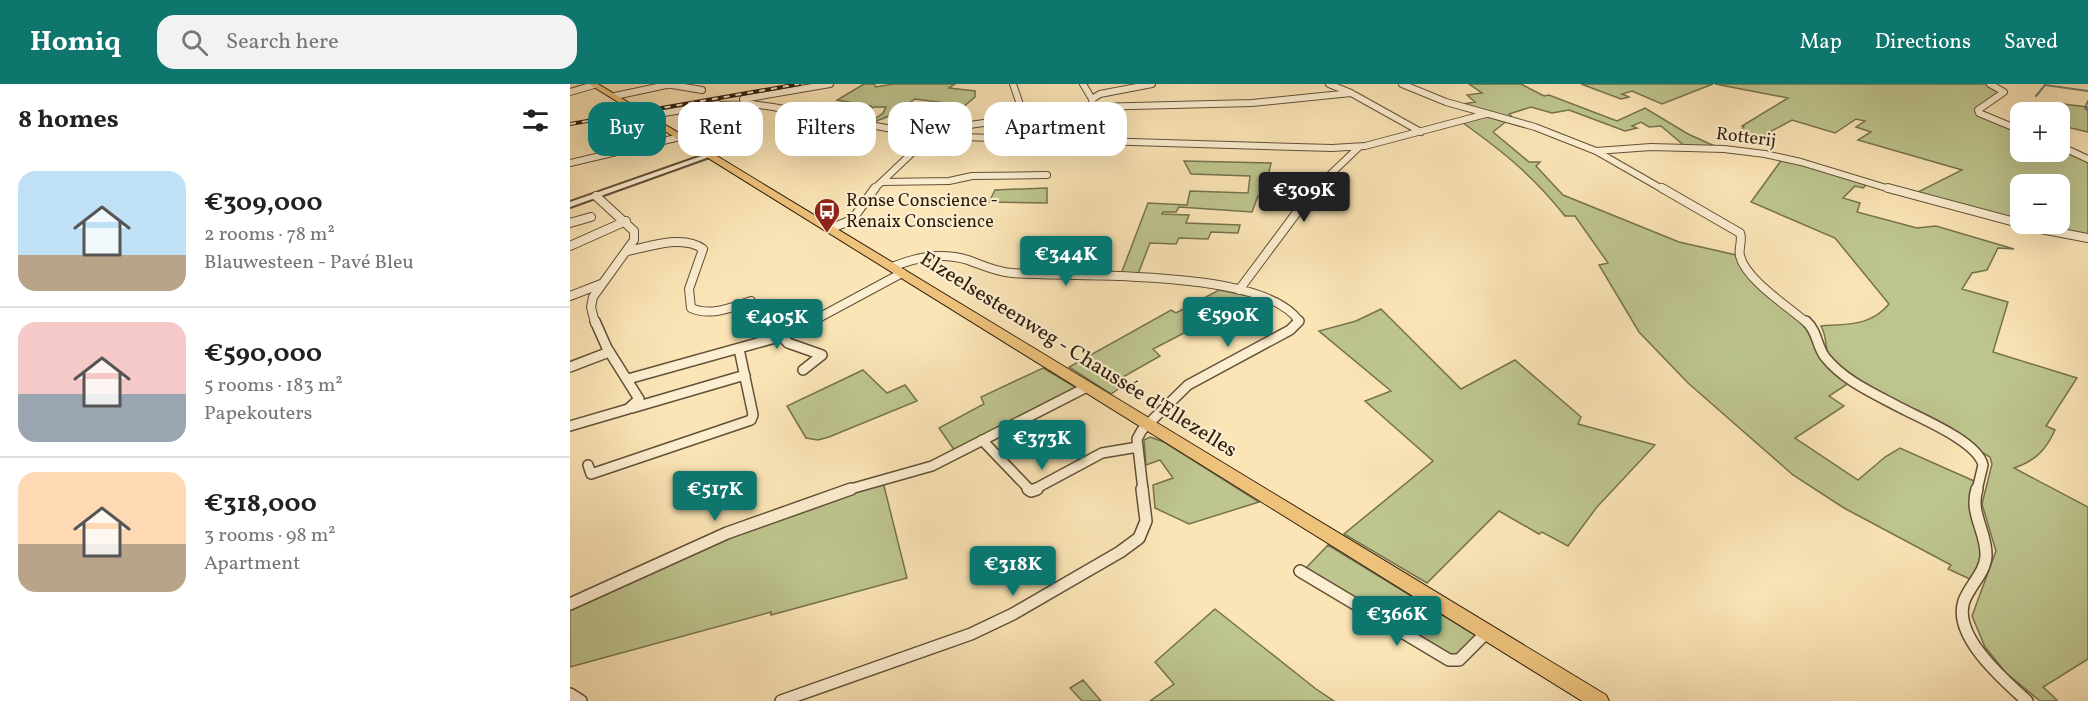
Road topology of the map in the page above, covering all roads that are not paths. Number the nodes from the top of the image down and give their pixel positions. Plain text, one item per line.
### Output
1 (594, 84) edge
2 (667, 84) edge
3 (830, 84) edge
4 (1013, 84) edge
5 (1083, 84) edge
6 (1152, 84) edge
7 (1329, 84) edge
8 (1402, 84) edge
9 (1990, 84) edge
10 (702, 90) dead end
11 (570, 92) edge
12 (1351, 93) junction
13 (615, 96) junction
14 (1092, 99) junction
15 (624, 102) edge
16 (731, 102) edge
17 (1019, 102) edge
18 (1092, 102) edge
19 (763, 105) edge
20 (1127, 106) edge
21 (1486, 114) junction
22 (2010, 126) edge
23 (888, 128) edge
24 (1421, 132) junction
25 (972, 138) edge
26 (1359, 147) junction
27 (1596, 151) junction
28 (2070, 151) edge
29 (601, 156) edge
30 (707, 156) edge
31 (712, 156) edge
32 (909, 156) edge
33 (2088, 159) edge
34 (570, 163) edge
35 (1047, 175) dead end
36 (882, 182) junction
37 (596, 196) junction
38 (570, 205) edge
39 (591, 216) dead end
40 (626, 221) junction
41 (570, 223) edge
42 (829, 229) junction
43 (2088, 238) edge
44 (570, 246) edge
45 (627, 251) junction
46 (897, 270) junction
47 (603, 282) junction
48 (1239, 290) junction
49 (592, 297) junction
50 (750, 301) dead end
51 (786, 335) junction
52 (739, 349) junction
53 (609, 352) junction
54 (570, 367) edge
55 (803, 370) dead end
56 (745, 375) junction
57 (628, 379) junction
58 (1087, 387) junction
59 (628, 409) junction
60 (1147, 424) junction
61 (570, 426) edge
62 (981, 440) junction
63 (1138, 447) junction
64 (588, 465) dead end
65 (1300, 571) dead end
66 (570, 604) edge
67 (1487, 632) junction
68 (781, 701) edge
69 (1599, 701) edge
70 (2027, 701) edge

1 - 11 street
1 - 13 main road, Elzeelsesteenweg - Chaussée d'Ellezelles
2 - 10 street
2 - 13 street
3 - 16 street
4 - 17 street
5 - 14 street
6 - 14 street
7 - 12 street
8 - 21 street, Rotterij
9 - 22 street
12 - 20 street
12 - 24 street
13 - 15 main road, Elzeelsesteenweg - Chaussée d'Ellezelles
14 - 18 street
19 - 23 street
21 - 24 street
21 - 27 street, Rotterij
24 - 26 street
25 - 26 street
26 - 48 street
27 - 43 street, Rotterij
27 - 70 street
28 - 33 street
29 - 34 street
30 - 37 street
31 - 42 main road, Elzeelsesteenweg - Chaussée d'Ellezelles
32 - 36 street
35 - 36 street
36 - 42 street
37 - 38 street
37 - 40 street
39 - 41 street
40 - 44 street
40 - 45 street
42 - 46 main road, Elzeelsesteenweg - Chaussée d'Ellezelles
45 - 47 street
45 - 50 street
46 - 48 street
46 - 51 street
46 - 58 main road, Elzeelsesteenweg - Chaussée d'Ellezelles
47 - 49 street
47 - 49 street
48 - 60 street
49 - 53 street
51 - 52 street
51 - 55 street
52 - 56 street
52 - 57 street
53 - 54 street
53 - 57 street
56 - 59 street
56 - 64 street
57 - 59 street
58 - 60 main road, Elzeelsesteenweg - Chaussée d'Ellezelles
58 - 62 street
59 - 61 street
60 - 63 street
60 - 67 main road, Elzeelsesteenweg - Chaussée d'Ellezelles
62 - 63 street
62 - 66 street
63 - 68 street
65 - 67 street
67 - 69 main road, Elzeelsesteenweg - Chaussée d'Ellezelles

